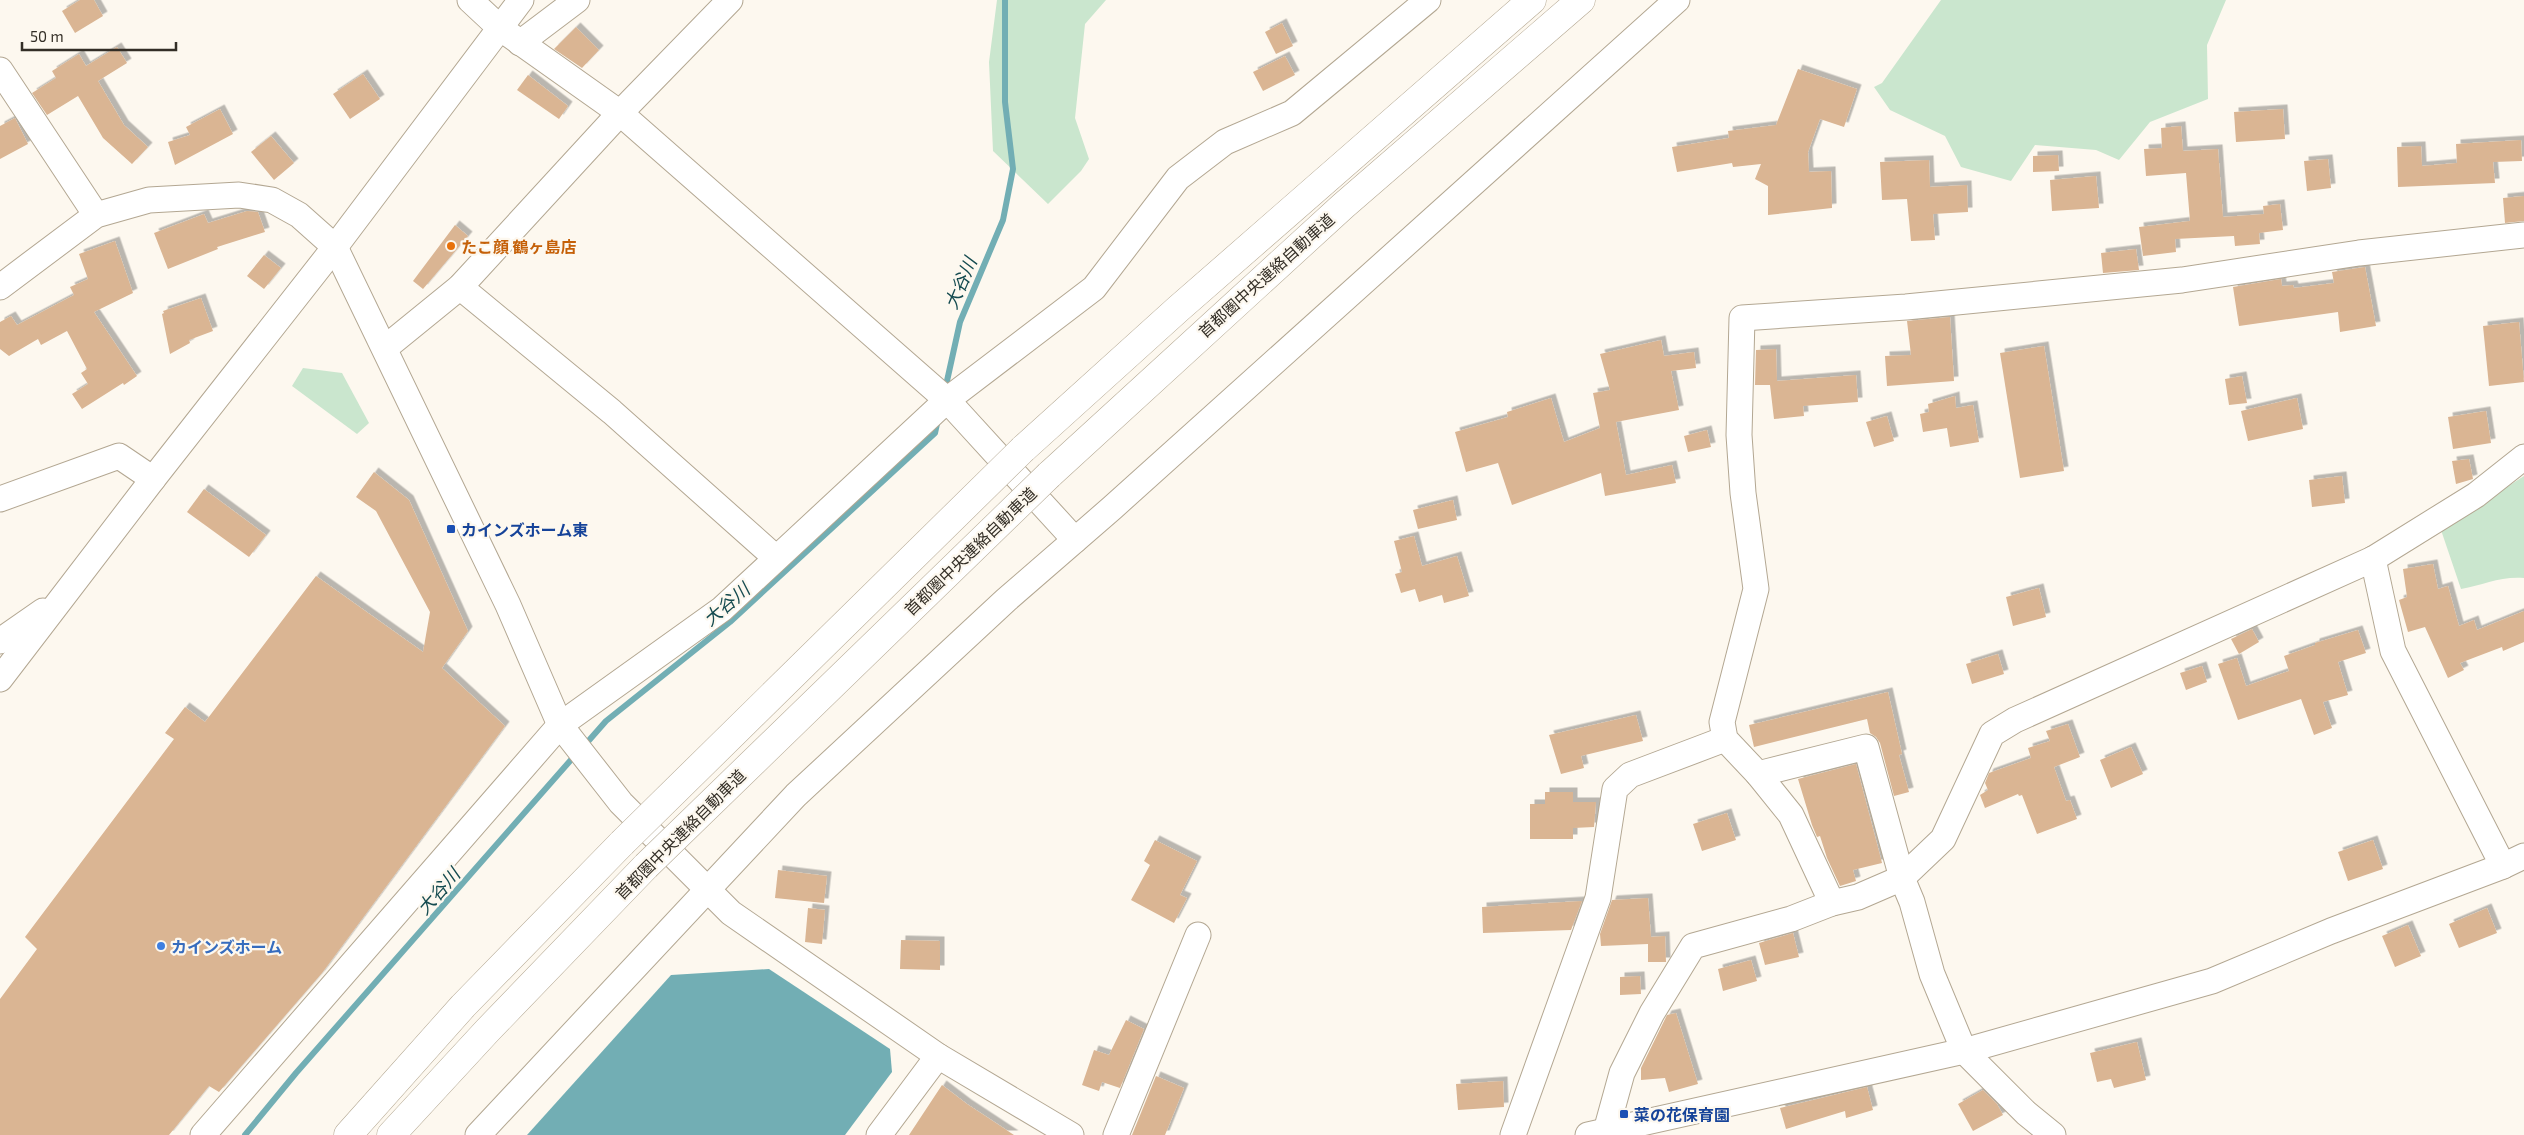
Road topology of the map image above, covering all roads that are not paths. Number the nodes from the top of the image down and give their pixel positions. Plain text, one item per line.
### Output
1 (470, 0) edge
2 (521, 0) edge
3 (576, 0) edge
4 (730, 0) edge
5 (1428, 0) edge
6 (1532, 0) edge
7 (1581, 0) edge
8 (1677, 0) edge
9 (500, 28) junction
10 (520, 42) junction
11 (0, 70) edge
12 (620, 113) junction
13 (96, 215) junction
14 (2524, 235) edge
15 (335, 247) junction
16 (0, 287) edge
17 (460, 287) junction
18 (385, 348) junction
19 (946, 400) junction
20 (2524, 456) edge
21 (153, 479) junction
22 (0, 499) edge
23 (1075, 540) junction
24 (776, 558) junction
25 (2373, 559) junction
26 (61, 598) junction
27 (0, 641) edge
28 (0, 679) edge
29 (560, 725) junction
30 (1724, 739) junction
31 (1758, 774) junction
32 (2513, 861) edge
33 (1902, 878) junction
34 (708, 892) junction
35 (1832, 903) junction
36 (1198, 935) dead end
37 (1964, 1051) junction
38 (938, 1056) junction
39 (1597, 1133) edge
40 (203, 1135) edge
41 (348, 1135) edge
42 (391, 1135) edge
43 (478, 1135) edge
44 (879, 1135) edge
45 (1071, 1135) edge
46 (1116, 1135) edge
47 (1513, 1135) edge
48 (2053, 1135) edge

1 - 9 street
2 - 9 street
3 - 10 street
4 - 12 street
5 - 19 street
6 - 41 highway, 首都圏中央連絡自動車道, bridge
7 - 42 highway, 首都圏中央連絡自動車道, bridge
8 - 23 street
9 - 10 street
9 - 15 street
10 - 12 street
11 - 13 street
12 - 17 street
12 - 19 street
13 - 15 street
13 - 16 street
14 - 30 street
15 - 18 street
15 - 21 street
17 - 18 street
17 - 24 street
18 - 29 street
19 - 23 street
19 - 24 street
20 - 25 street
21 - 22 street
21 - 26 street
23 - 34 street
24 - 29 street
25 - 32 street
25 - 33 street
26 - 27 street
26 - 28 street
29 - 34 street
29 - 40 street
30 - 31 street
30 - 47 street
31 - 33 street
31 - 35 street
32 - 37 street
33 - 35 street
33 - 37 street
34 - 38 street
34 - 43 street
35 - 39 street
36 - 46 street
37 - 39 street
37 - 48 street
38 - 44 street
38 - 45 street

